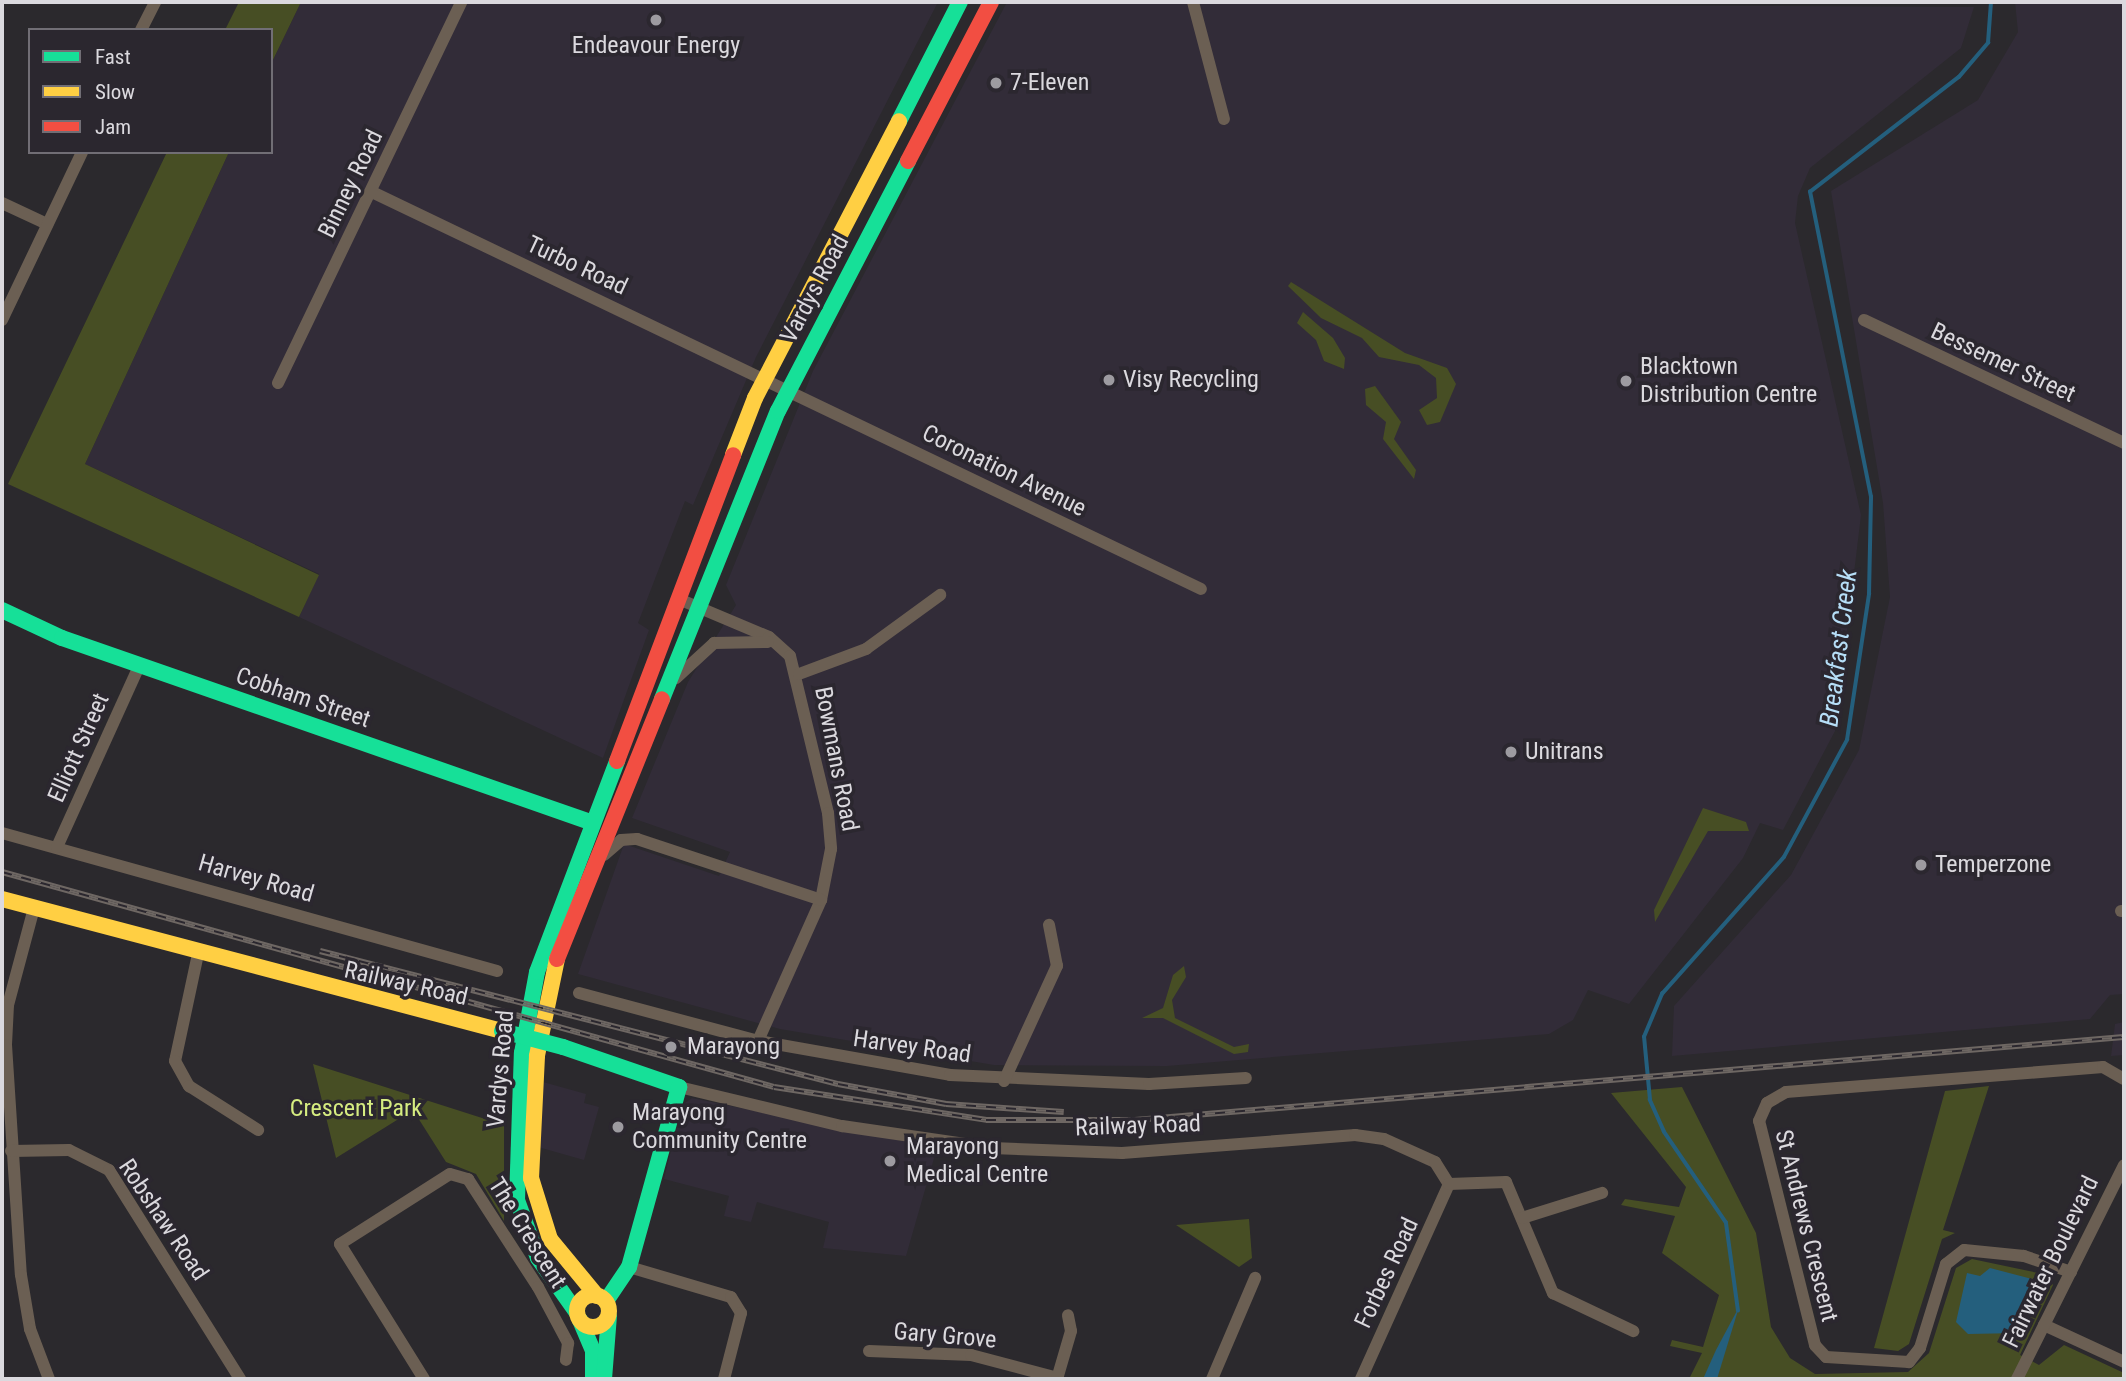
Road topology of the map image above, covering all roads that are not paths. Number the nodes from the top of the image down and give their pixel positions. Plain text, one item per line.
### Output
1 (155, 2) edge
2 (461, 2) edge
3 (960, 2) edge
4 (991, 2) edge
5 (1193, 2) edge
6 (142, 28) edge
7 (1224, 119) dead end
8 (81, 154) edge
9 (372, 192) junction
10 (2, 203) edge
11 (47, 224) junction
12 (2, 320) edge
13 (1864, 320) dead end
14 (763, 379) junction
15 (278, 383) dead end
16 (788, 390) junction
17 (2124, 443) edge
18 (1201, 589) dead end
19 (940, 595) dead end
20 (681, 600) junction
21 (699, 608) junction
22 (2, 610) edge
23 (778, 644) junction
24 (139, 666) junction
25 (799, 674) junction
26 (662, 703) junction
27 (629, 783) junction
28 (593, 823) junction
29 (2, 833) edge
30 (57, 848) junction
31 (589, 874) junction
32 (2, 899) edge
33 (821, 900) junction
34 (34, 908) junction
35 (1049, 925) dead end
36 (198, 954) junction
37 (497, 971) dead end
38 (579, 993) dead end
39 (758, 1041) junction
40 (1246, 1078) dead end
41 (2124, 1079) edge
42 (1004, 1081) junction
43 (679, 1087) junction
44 (258, 1130) dead end
45 (11, 1151) junction
46 (2124, 1165) edge
47 (1449, 1184) junction
48 (1602, 1193) dead end
49 (1522, 1218) junction
50 (15, 1226) junction
51 (2, 1227) edge
52 (629, 1267) junction
53 (2071, 1272) junction
54 (1255, 1278) dead end
55 (604, 1304) junction
56 (1068, 1315) dead end
57 (579, 1317) junction
58 (2044, 1325) junction
59 (1633, 1331) dead end
60 (869, 1351) dead end
61 (566, 1360) dead end
62 (2124, 1362) edge
63 (1058, 1378) edge
64 (49, 1379) edge
65 (240, 1379) edge
66 (424, 1379) edge
67 (593, 1379) edge
68 (604, 1379) edge
69 (724, 1379) edge
70 (1212, 1379) edge
71 (1361, 1379) edge
72 (2017, 1379) edge

1 - 6 street
2 - 9 street, Binney Road
3 - 14 main road, Vardys Road
4 - 16 main road, Vardys Road
5 - 7 street
8 - 11 street
9 - 14 street, Turbo Road
9 - 15 street, Binney Road
10 - 11 street
11 - 12 street
13 - 17 street, Bessemer Street
14 - 16 street, Turbo Road
14 - 20 main road, Vardys Road
16 - 18 street, Coronation Avenue
16 - 21 main road, Vardys Road
19 - 25 street
20 - 21 street
20 - 28 main road, Vardys Road
21 - 23 street
21 - 26 main road, Vardys Road
22 - 24 main road, Cobham Street
23 - 25 street, Bowmans Road
23 - 26 street
24 - 28 main road, Cobham Street
24 - 30 street, Elliott Street
25 - 33 street, Bowmans Road
26 - 27 main road, Vardys Road
27 - 28 main road, Vardys Road
27 - 31 main road, Vardys Road
28 - 31 main road, Vardys Road
28 - 57 main road, Vardys Road
29 - 30 street, Harvey Road
30 - 37 street, Harvey Road
31 - 33 street
31 - 55 main road, Vardys Road
32 - 34 main road, Railway Road
33 - 39 street, Bowmans Road
34 - 36 main road, Railway Road
34 - 45 street
35 - 42 street
36 - 43 main road, Railway Road, bridge
36 - 44 street
38 - 39 street, Harvey Road
39 - 42 street, Harvey Road
40 - 42 street, Harvey Road
41 - 53 street, St Andrews Crescent
43 - 47 street, Railway Road
43 - 52 main road
45 - 50 street
45 - 65 street, Robshaw Road
46 - 53 street, Fairwater Boulevard
47 - 49 street
47 - 71 street, Forbes Road
48 - 49 street
49 - 59 street
50 - 51 street
50 - 64 street
52 - 55 main road
52 - 69 street
53 - 58 street, Fairwater Boulevard
54 - 70 street
55 - 57 main road
55 - 57 main road
55 - 68 main road
56 - 63 street
57 - 67 main road, Vardys Road
58 - 62 street
58 - 72 street, Fairwater Boulevard
60 - 63 street, Gary Grove
61 - 66 street, The Crescent

